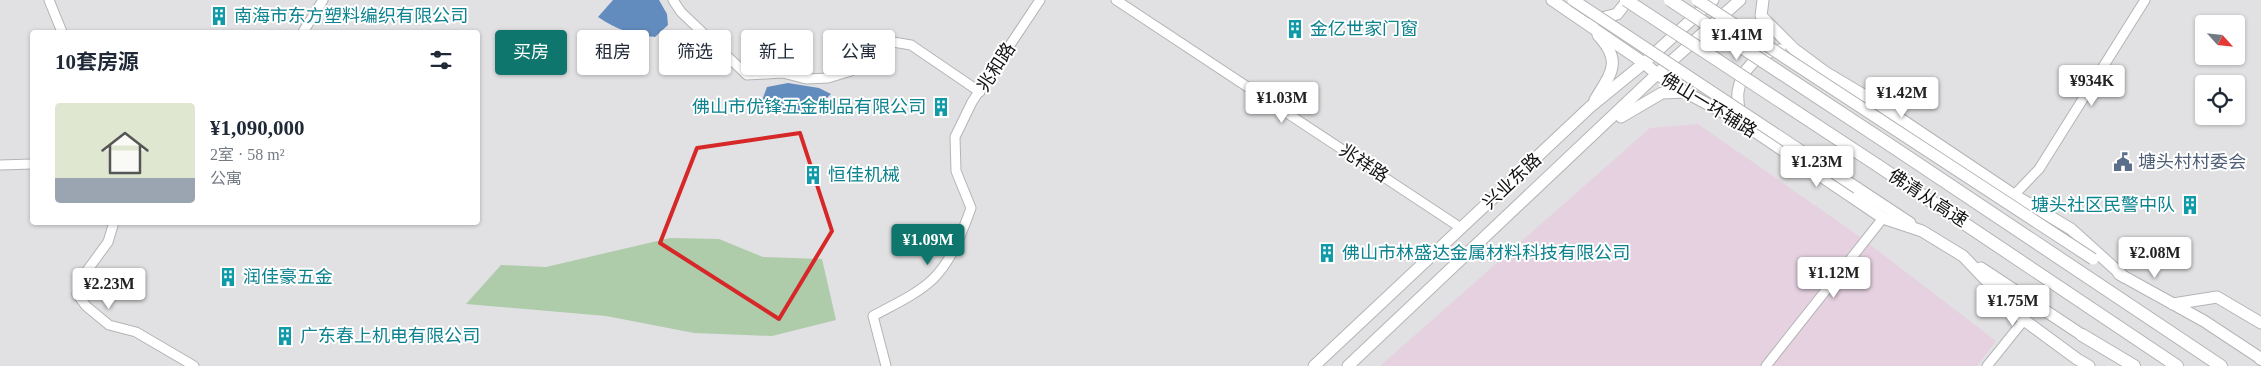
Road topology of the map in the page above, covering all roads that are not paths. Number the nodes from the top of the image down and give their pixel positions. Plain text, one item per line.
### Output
1 (49, 0) edge
2 (324, 0) edge
3 (673, 0) edge
4 (1040, 0) edge
5 (1116, 0) edge
6 (1552, 0) edge
7 (1573, 0) edge
8 (1627, 0) edge
9 (1670, 0) edge
10 (1697, 0) edge
11 (1712, 0) edge
12 (1740, 0) edge
13 (1763, 0) edge
14 (2145, 0) edge
15 (1585, 21) junction
16 (61, 30) edge
17 (304, 30) edge
18 (1794, 49) junction
19 (1644, 63) junction
20 (1657, 74) junction
21 (980, 92) junction
22 (1685, 92) junction
23 (1590, 107) junction
24 (1741, 122) junction
25 (1598, 131) junction
26 (30, 164) edge
27 (0, 165) edge
28 (2014, 195) junction
29 (1883, 218) junction
30 (113, 225) edge
31 (1461, 228) junction
32 (1922, 231) junction
33 (1963, 256) junction
34 (2124, 276) junction
35 (2173, 304) junction
36 (2024, 320) junction
37 (2261, 323) edge
38 (2082, 335) joint
39 (2261, 358) edge
40 (194, 366) edge
41 (886, 366) edge
42 (1314, 366) edge
43 (1348, 366) edge
44 (1766, 366) edge
45 (1987, 366) edge
46 (2089, 366) edge
47 (2134, 366) edge
48 (2177, 366) edge
49 (2221, 366) edge

1 - 16 street
2 - 17 street
3 - 21 street
4 - 21 street, 兆和路
5 - 31 street, 兆祥路
6 - 15 main road, 佛山一环辅路
7 - 32 main road, 佛山一环辅路, bridge
8 - 15 main road
8 - 48 highway, 佛清从高速, bridge
9 - 49 highway, 佛清从高速, bridge
10 - 34 main road, bridge
11 - 19 main road, 兴业东路
12 - 20 main road, 兴业东路
13 - 18 main road
14 - 28 street
15 - 19 main road, 佛山一环辅路
15 - 23 main road
18 - 24 main road
18 - 28 main road
19 - 20 main road, 佛山一环辅路
19 - 23 main road, 兴业东路
20 - 22 main road, 佛山一环辅路
20 - 25 main road, 兴业东路
21 - 41 street, 兆和路
22 - 24 main road, 佛山一环辅路
22 - 25 main road
23 - 31 main road, 兴业东路
24 - 29 main road, 佛山一环辅路
25 - 43 main road, 兴业东路
26 - 27 street
28 - 34 main road
29 - 32 main road, 佛山一环辅路
29 - 44 street
30 - 40 street
31 - 42 main road, 兴业东路
32 - 33 main road, 佛山一环辅路
33 - 36 main road, 佛山一环辅路
33 - 38 main road
34 - 35 main road
35 - 37 main road
35 - 39 main road
36 - 45 street
36 - 46 main road, 佛山一环辅路
38 - 47 highway

